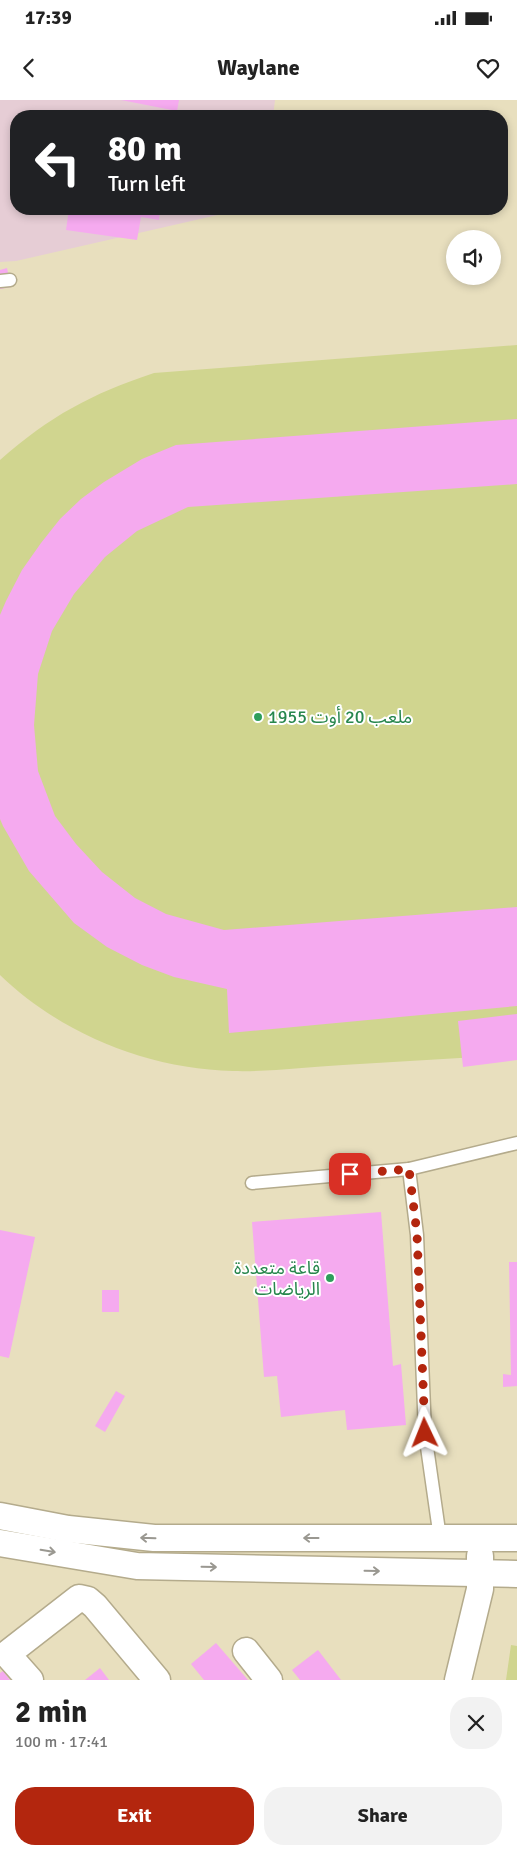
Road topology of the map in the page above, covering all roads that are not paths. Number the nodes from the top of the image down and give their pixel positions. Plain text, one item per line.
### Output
1 (517, 1143) edge
2 (409, 1169) junction
3 (252, 1183) dead end
4 (0, 1516) edge
5 (440, 1538) junction
6 (480, 1538) junction
7 (517, 1538) edge
8 (0, 1543) edge
9 (480, 1573) junction
10 (517, 1574) edge
11 (246, 1652) dead end
12 (2, 1656) edge
13 (30, 1680) edge
14 (157, 1680) edge
15 (269, 1680) edge
16 (458, 1680) edge

1 - 2 lane
2 - 3 lane
2 - 5 lane
5 -> 4 street
5 - 6 street
6 - 7 street
6 - 9 street
8 -> 9 street
9 - 10 street
9 - 16 street
11 - 15 street
12 - 13 street
12 - 14 street

